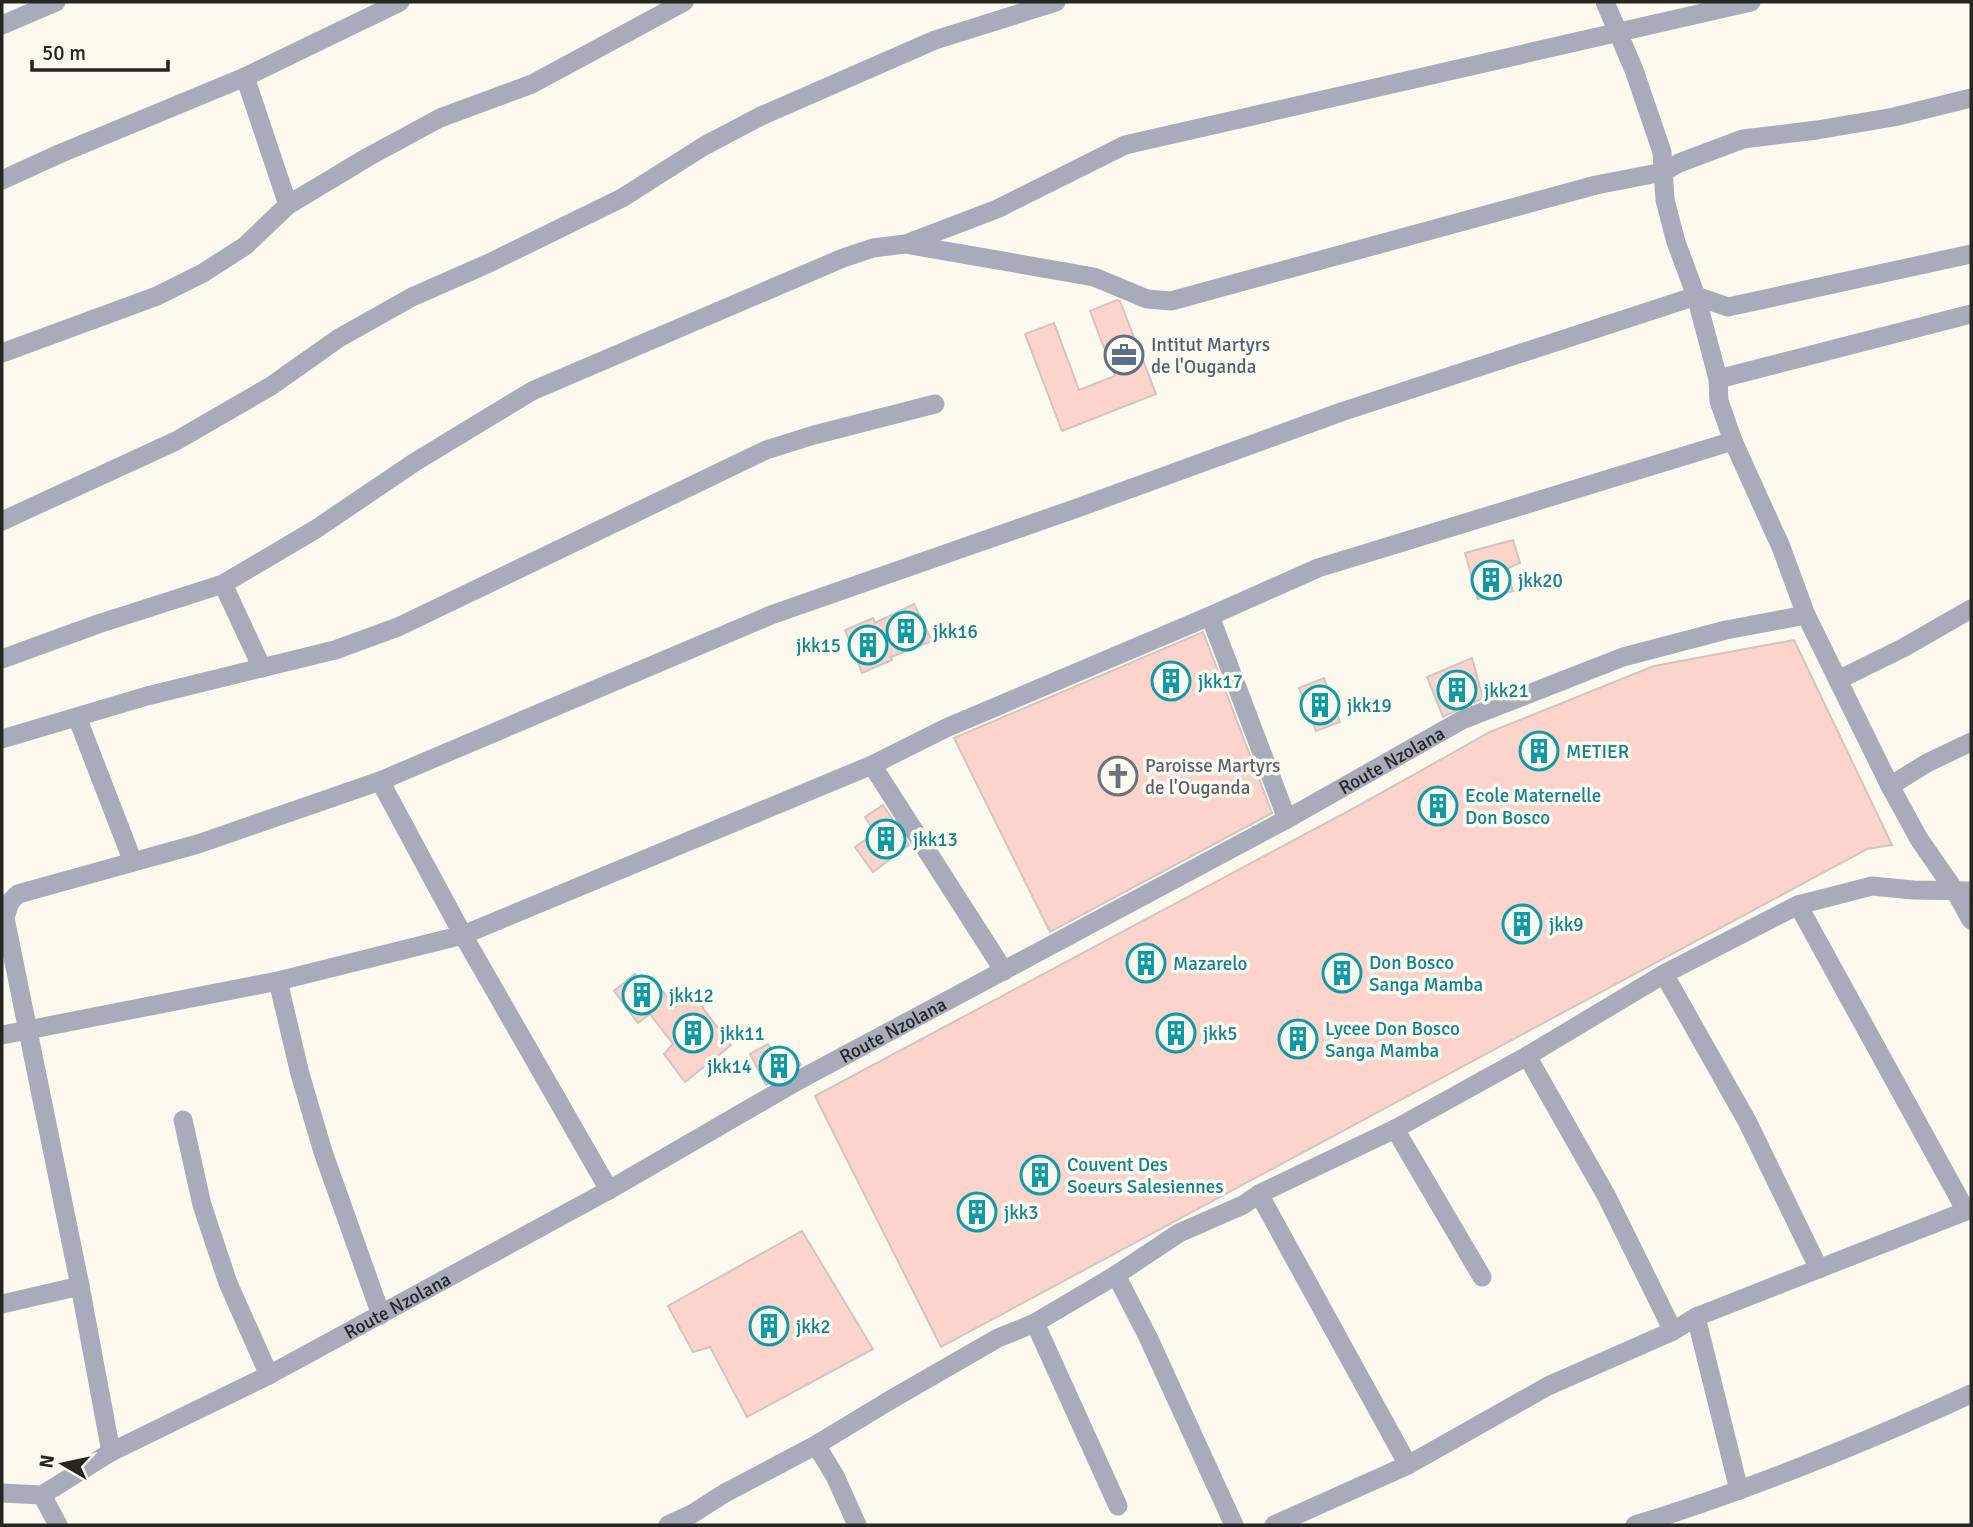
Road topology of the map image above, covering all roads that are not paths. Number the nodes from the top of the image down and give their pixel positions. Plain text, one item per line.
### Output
1 (56, 2) edge
2 (400, 2) edge
3 (684, 2) edge
4 (1056, 2) edge
5 (1605, 2) edge
6 (1751, 2) edge
7 (2, 25) edge
8 (1616, 31) junction
9 (245, 77) junction
10 (1971, 98) edge
11 (1663, 172) junction
12 (2, 180) edge
13 (288, 205) junction
14 (905, 244) junction
15 (1971, 254) edge
16 (1696, 296) junction
17 (1971, 314) edge
18 (2, 353) edge
19 (1718, 379) junction
20 (935, 404) dead end
21 (1732, 441) junction
22 (2, 522) edge
23 (223, 584) junction
24 (1971, 609) edge
25 (1806, 615) junction
26 (1210, 616) junction
27 (2, 659) edge
28 (262, 668) junction
29 (1838, 680) junction
30 (77, 717) junction
31 (2, 739) edge
32 (1971, 741) edge
33 (872, 765) junction
34 (380, 781) junction
35 (1890, 786) junction
36 (1287, 819) junction
37 (133, 863) junction
38 (1963, 891) edge
39 (1798, 905) junction
40 (3, 919) edge
41 (1971, 920) edge
42 (463, 935) junction
43 (1004, 971) junction
44 (1664, 974) junction
45 (278, 981) junction
46 (27, 1029) junction
47 (2, 1035) edge
48 (1527, 1056) junction
49 (183, 1120) dead end
50 (1395, 1129) junction
51 (609, 1190) junction
52 (1259, 1194) junction
53 (1969, 1210) edge
54 (1819, 1269) junction
55 (1116, 1275) junction
56 (1482, 1277) dead end
57 (80, 1286) junction
58 (2, 1304) edge
59 (381, 1315) junction
60 (1696, 1317) junction
61 (1035, 1323) junction
62 (1673, 1331) junction
63 (269, 1375) junction
64 (1971, 1394) edge
65 (816, 1446) junction
66 (111, 1452) junction
67 (1408, 1465) junction
68 (1739, 1490) junction
69 (2, 1493) edge
70 (42, 1495) junction
71 (1118, 1506) dead end
72 (58, 1525) edge
73 (668, 1525) edge
74 (857, 1525) edge
75 (1234, 1525) edge
76 (1273, 1525) edge
77 (1635, 1525) edge

1 - 7 street
2 - 9 street
3 - 13 street
4 - 22 street
5 - 8 street
6 - 8 street
8 - 11 street
8 - 14 street
9 - 12 street
9 - 13 street
10 - 11 street
11 - 14 street
11 - 16 street
13 - 18 street
14 - 23 street
15 - 16 street
16 - 19 street
16 - 34 street
17 - 19 street
19 - 21 street
20 - 28 street
21 - 25 street
21 - 26 street
23 - 27 street
23 - 28 street
24 - 29 street
25 - 29 street
25 - 36 street, Route Nzolana
26 - 33 street
26 - 36 street
28 - 30 street
29 - 35 street
30 - 31 street
30 - 37 street
32 - 35 street
33 - 42 street
33 - 43 street
34 - 37 street
34 - 42 street
35 - 38 street
36 - 43 street, Route Nzolana
37 - 40 street
38 - 39 street
38 - 41 street
39 - 44 street
39 - 53 street
40 - 46 street
42 - 45 street
42 - 51 street
43 - 51 street, Route Nzolana
44 - 48 street
44 - 54 street
45 - 46 street
45 - 59 street
46 - 47 street
46 - 57 street
48 - 50 street
48 - 62 street
49 - 63 street
50 - 52 street
50 - 56 street
51 - 59 street, Route Nzolana
52 - 55 street
52 - 67 street
53 - 54 street
54 - 60 street
55 - 61 street
55 - 75 street
57 - 58 street
57 - 66 street
59 - 63 street, Route Nzolana
60 - 62 street
60 - 68 street
61 - 65 street
61 - 71 street
62 - 67 street
63 - 66 street, Route Nzolana
64 - 68 street
65 - 73 street
65 - 74 street
66 - 70 street, Route Nzolana
67 - 76 street
68 - 77 street
69 - 70 street
70 - 72 street

